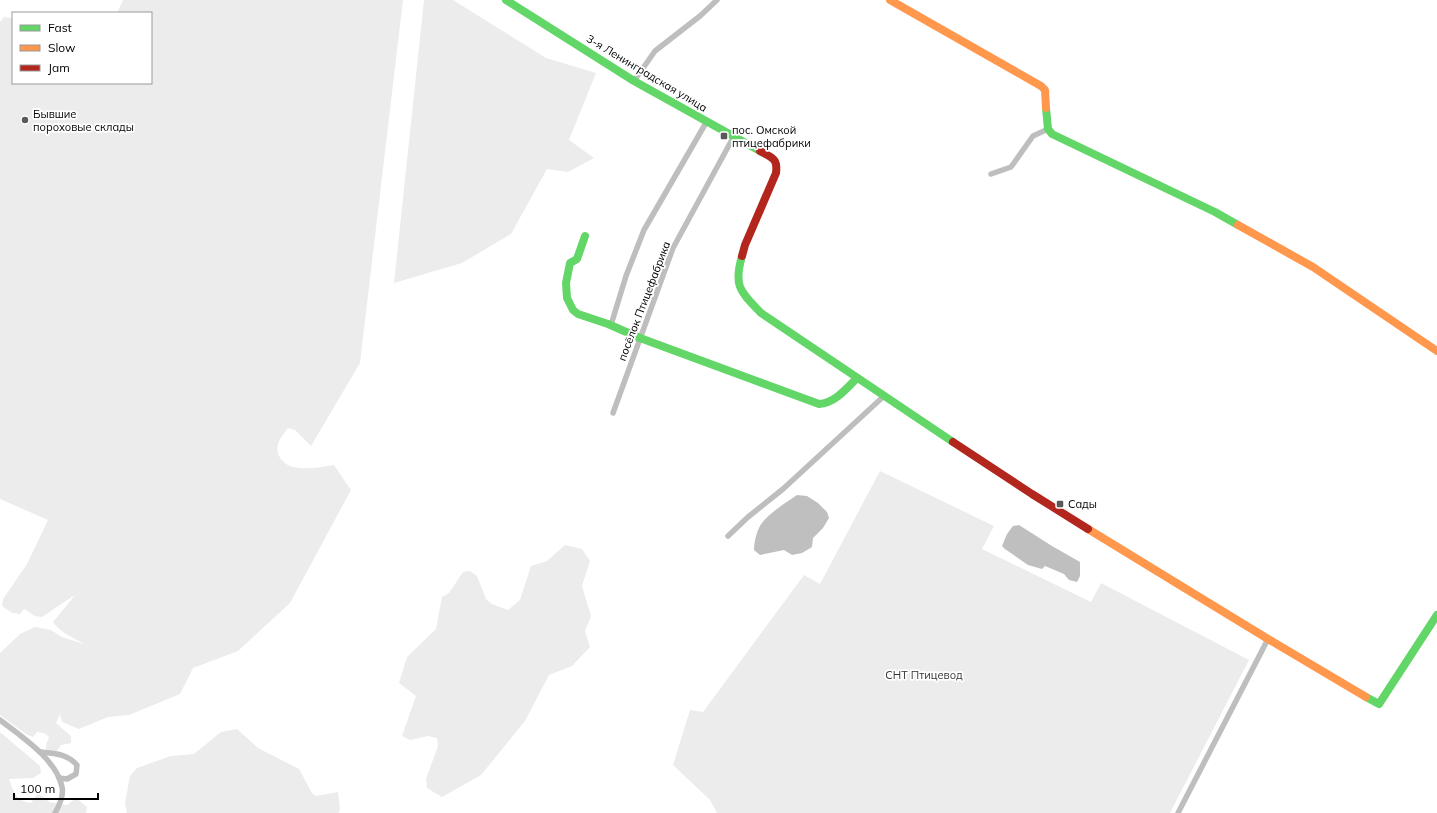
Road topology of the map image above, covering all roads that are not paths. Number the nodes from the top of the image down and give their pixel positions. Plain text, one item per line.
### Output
1 (506, 0) edge
2 (717, 0) edge
3 (890, 0) edge
4 (634, 81) junction
5 (707, 121) junction
6 (1048, 129) junction
7 (734, 136) junction
8 (991, 174) dead end
9 (585, 236) dead end
10 (611, 325) junction
11 (640, 338) junction
12 (1437, 351) edge
13 (857, 378) junction
14 (884, 396) junction
15 (613, 413) dead end
16 (728, 536) dead end
17 (1437, 615) edge
18 (1268, 639) junction
19 (0, 720) edge
20 (40, 752) junction
21 (59, 778) junction
22 (55, 813) edge
23 (1178, 813) edge

1 - 4 street, 3-я Ленинградская улица
2 - 4 street
3 - 6 street
4 - 5 street, 3-я Ленинградская улица
5 - 7 street, 3-я Ленинградская улица
5 - 10 street
6 - 8 street
6 - 12 street
7 - 11 street, посёлок Птицефабрика
7 - 13 street, 3-я Ленинградская улица
9 - 10 street
10 - 11 street
11 - 13 street
11 - 15 street, посёлок Птицефабрика
13 - 14 street
14 - 16 street
14 - 18 street
17 - 18 street
18 - 23 street
19 - 20 street
20 - 21 street
20 - 21 street
21 - 22 street

